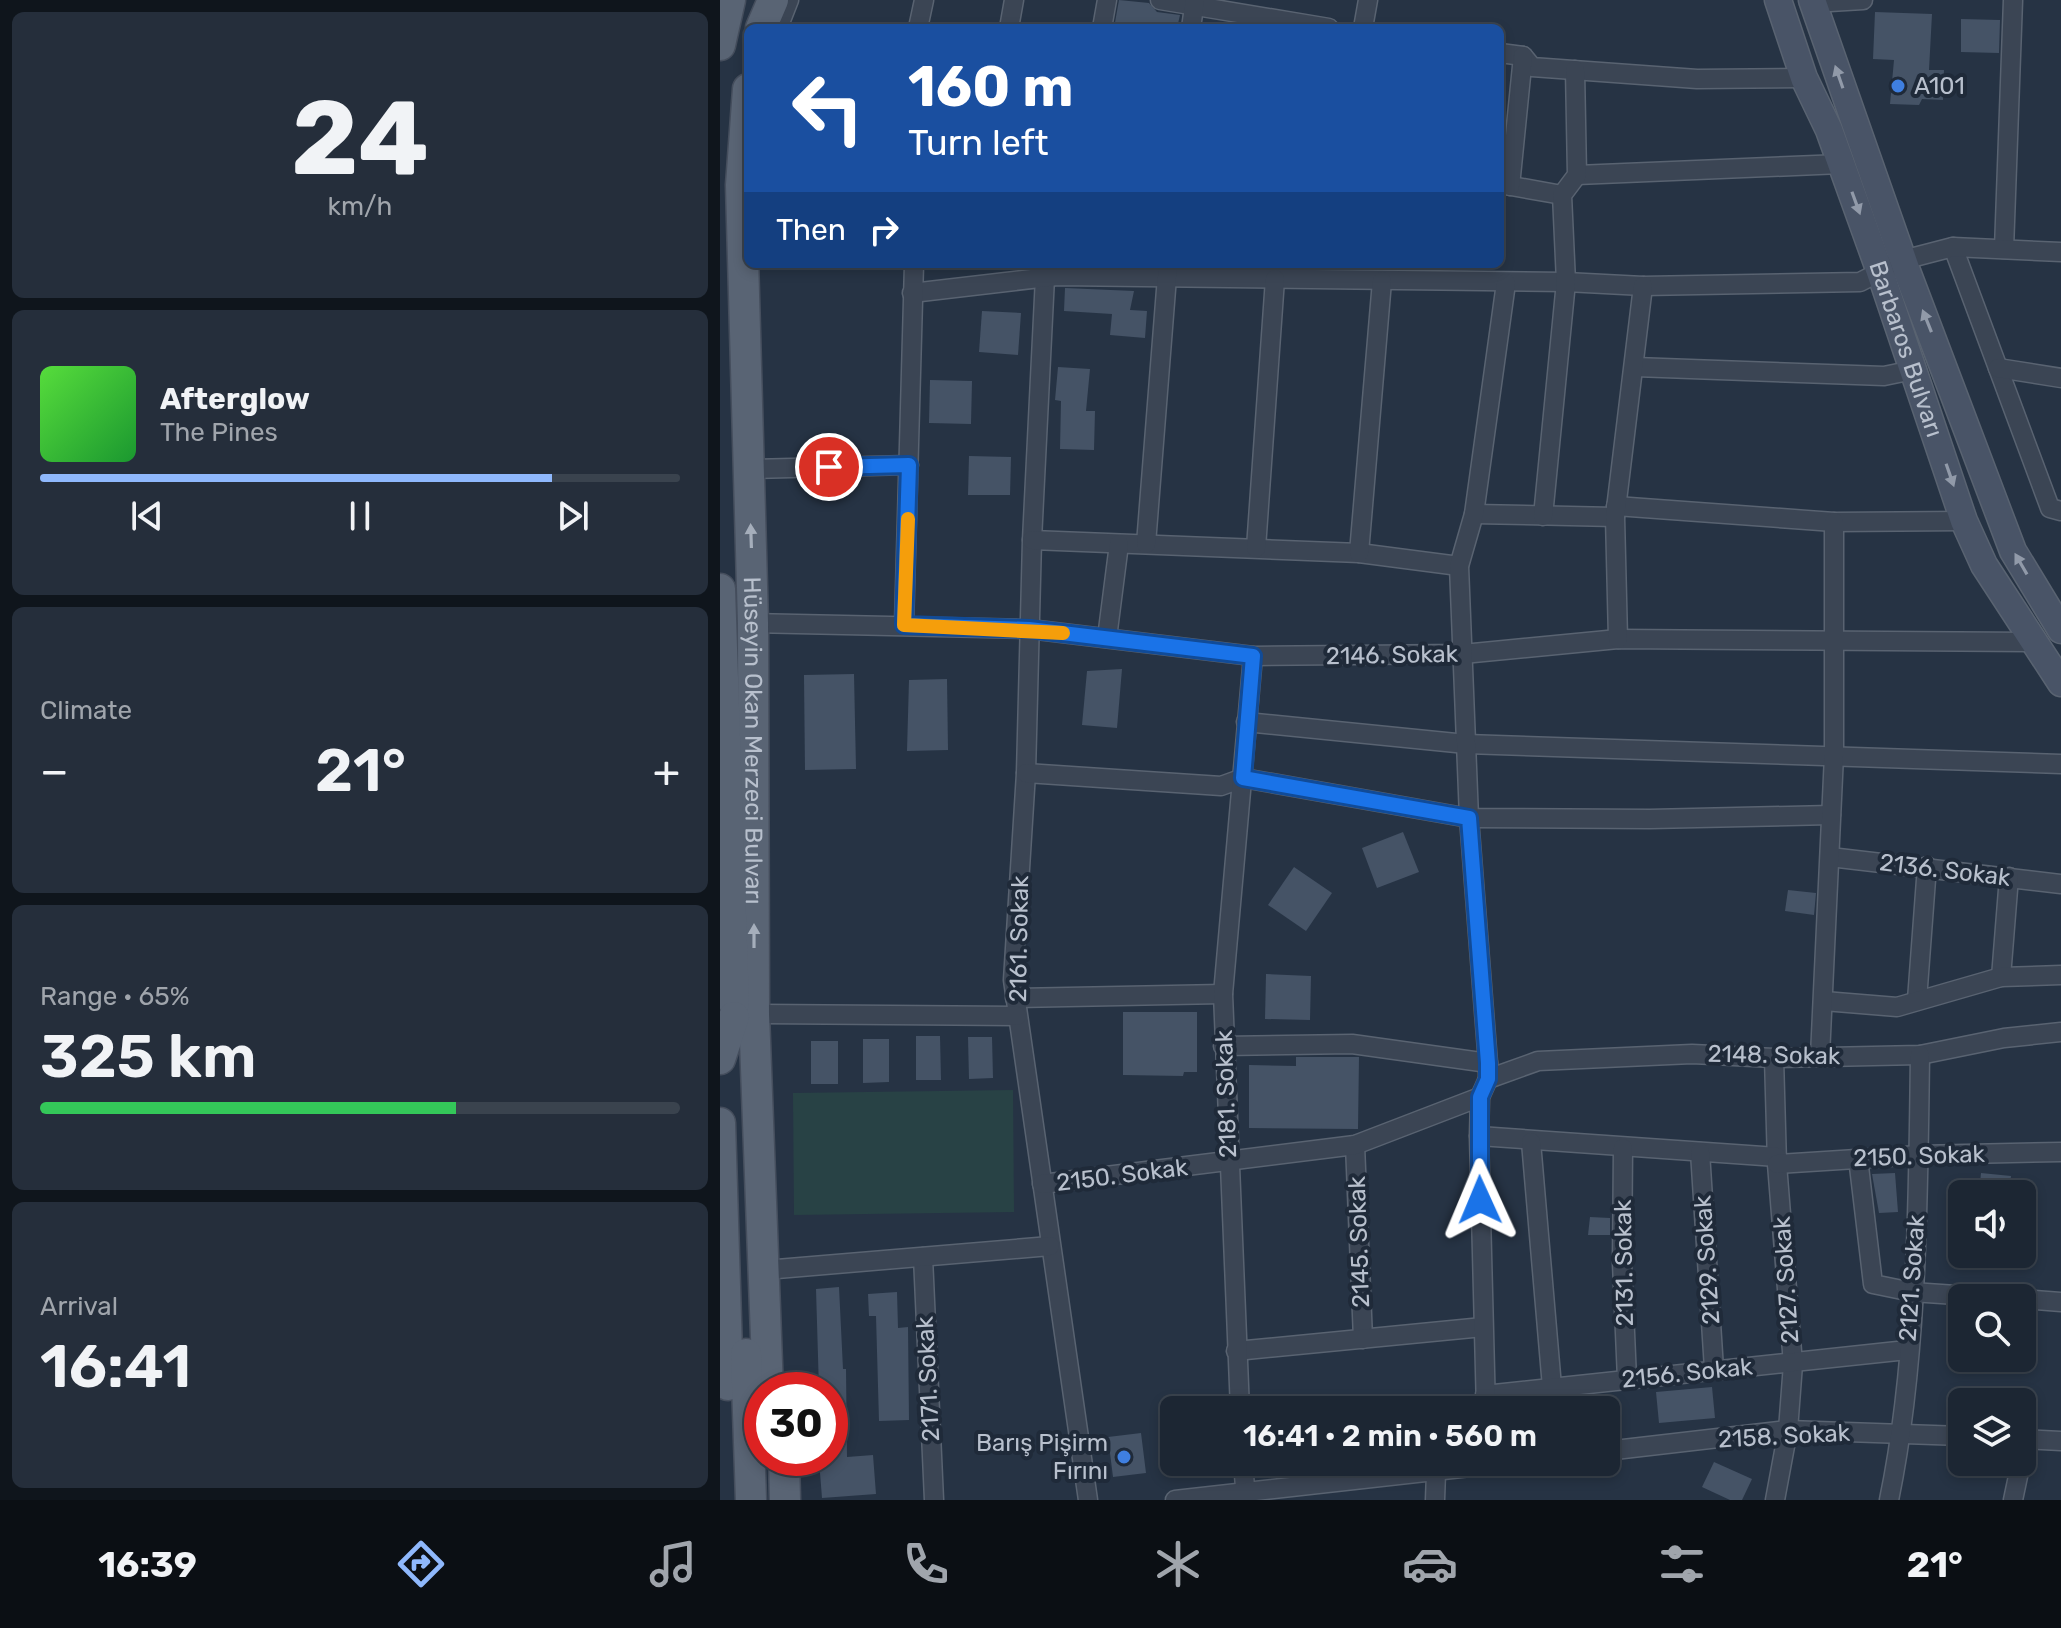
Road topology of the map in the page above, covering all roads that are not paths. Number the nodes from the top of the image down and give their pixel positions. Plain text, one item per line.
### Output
1 (730, 0) edge
2 (773, 0) edge
3 (789, 0) edge
4 (924, 0) edge
5 (1014, 0) edge
6 (1107, 0) edge
7 (1160, 0) edge
8 (1288, 0) edge
9 (1368, 0) edge
10 (1778, 0) edge
11 (1863, 0) edge
12 (2013, 0) edge
13 (1812, 2) edge
14 (1195, 3) edge
15 (763, 24) edge
16 (780, 24) edge
17 (919, 24) edge
18 (1010, 24) edge
19 (1103, 24) edge
20 (1192, 24) edge
21 (1285, 24) edge
22 (1364, 24) edge
23 (720, 45) edge
24 (1504, 54) edge
25 (1523, 56) junction
26 (1575, 70) junction
27 (1804, 78) junction
28 (1841, 164) junction
29 (1577, 175) junction
30 (1505, 185) edge
31 (1562, 195) junction
32 (1953, 247) junction
33 (2004, 249) junction
34 (2061, 252) edge
35 (1891, 264) junction
36 (746, 268) edge
37 (914, 268) edge
38 (1168, 271) edge
39 (1054, 272) edge
40 (1275, 279) junction
41 (1382, 281) junction
42 (1566, 282) junction
43 (1506, 283) junction
44 (1643, 286) junction
45 (912, 293) junction
46 (1635, 367) junction
47 (1998, 368) junction
48 (1913, 370) junction
49 (2061, 378) edge
50 (909, 465) junction
51 (749, 469) junction
52 (1616, 511) junction
53 (2061, 511) edge
54 (1474, 514) junction
55 (1543, 516) junction
56 (1964, 521) junction
57 (1834, 522) junction
58 (1032, 540) junction
59 (1119, 544) junction
60 (1146, 544) junction
61 (1256, 548) junction
62 (1359, 553) junction
63 (1459, 566) junction
64 (720, 589) edge
65 (753, 623) junction
66 (904, 625) junction
67 (1029, 629) junction
68 (2061, 630) edge
69 (1107, 638) junction
70 (1618, 639) junction
71 (1832, 641) junction
72 (2031, 642) junction
73 (1463, 654) junction
74 (1253, 656) junction
75 (2061, 683) edge
76 (1246, 722) junction
77 (1466, 744) junction
78 (1834, 755) junction
79 (2061, 764) edge
80 (1026, 773) junction
81 (1243, 778) junction
82 (1831, 815) junction
83 (1469, 818) junction
84 (1830, 857) junction
85 (1927, 866) junction
86 (2009, 877) junction
87 (2061, 884) edge
88 (2061, 975) edge
89 (2001, 977) junction
90 (1223, 994) junction
91 (1917, 1000) junction
92 (1824, 1001) junction
93 (1016, 1007) junction
94 (736, 1016) edge
95 (2061, 1032) edge
96 (1223, 1046) junction
97 (1920, 1055) junction
98 (1820, 1056) junction
99 (1774, 1058) junction
100 (720, 1059) edge
101 (1488, 1071) junction
102 (1480, 1097) junction
103 (720, 1123) edge
104 (1479, 1136) junction
105 (1531, 1142) junction
106 (1355, 1145) junction
107 (1623, 1148) junction
108 (1700, 1152) junction
109 (2061, 1152) edge
110 (1919, 1155) junction
111 (1858, 1158) junction
112 (1777, 1160) junction
113 (1229, 1162) junction
114 (1042, 1184) junction
115 (1050, 1246) junction
116 (923, 1257) junction
117 (722, 1267) edge
118 (777, 1269) junction
119 (1912, 1292) junction
120 (1948, 1294) edge
121 (2036, 1300) edge
122 (2061, 1302) edge
123 (1483, 1327) junction
124 (1363, 1339) junction
125 (1907, 1350) junction
126 (1236, 1351) junction
127 (1793, 1364) junction
128 (1714, 1369) junction
129 (766, 1372) edge
130 (780, 1372) edge
131 (1627, 1379) junction
132 (1552, 1387) junction
133 (1239, 1396) edge
134 (1486, 1396) edge
135 (1515, 1396) edge
136 (1788, 1430) junction
137 (1903, 1432) junction
138 (1948, 1435) edge
139 (2061, 1441) edge
140 (2036, 1444) edge
141 (1620, 1449) edge
142 (771, 1476) edge
143 (784, 1476) edge
144 (1244, 1476) edge
145 (1406, 1476) edge
146 (1436, 1476) edge
147 (2018, 1476) edge
148 (1246, 1497) edge
149 (731, 1500) edge
150 (751, 1500) edge
151 (772, 1500) edge
152 (785, 1500) edge
153 (934, 1500) edge
154 (1088, 1500) edge
155 (1175, 1500) edge
156 (1435, 1500) edge
157 (1775, 1500) edge
158 (1889, 1500) edge
159 (2013, 1500) edge

1 - 23 main road
2 - 15 main road
3 - 16 street
4 - 17 street
5 - 18 street
6 - 19 street
7 - 14 street
8 - 21 street
9 - 22 street
10 - 27 street, Barbaros Bulvarı
11 - 13 street
12 - 33 street
35 -> 13 street, Barbaros Bulvarı
14 - 20 street
14 - 21 street
24 - 25 street
25 - 26 street
25 - 30 street
26 - 27 street
26 - 29 street
27 - 28 street, Barbaros Bulvarı
28 - 29 street
28 -> 35 street, Barbaros Bulvarı
29 - 31 street
30 - 31 street
31 - 42 street
32 - 33 street
32 - 35 street
32 - 47 street
33 - 34 street
35 - 44 street
35 - 48 street, Barbaros Bulvarı
68 -> 35 street, Barbaros Bulvarı
36 - 51 main road, Hüseyin Okan Merzeci Bulvarı
37 - 45 street
38 - 39 street
38 - 40 street
38 - 60 street
39 - 45 street
39 - 58 street, 2161. Sokak
40 - 41 street
40 - 61 street
41 - 43 street
41 - 62 street
42 - 43 street
42 - 44 street
42 - 55 street
43 - 54 street
44 - 46 street
45 - 50 street
46 - 48 street
46 - 52 street
47 - 49 street
47 - 53 street
48 -> 56 street, Barbaros Bulvarı
50 - 51 street
50 - 66 street
65 -> 51 main road, Hüseyin Okan Merzeci Bulvarı
52 - 55 street
52 - 57 street
52 - 70 street
54 - 55 street
54 - 63 street
56 - 57 street
56 - 72 street, Barbaros Bulvarı
57 - 71 street
58 - 59 street
58 - 67 street, 2161. Sokak
59 - 60 street
59 - 69 street
60 - 61 street
61 - 62 street
62 - 63 street
63 - 73 street
64 - 94 main road, Hüseyin Okan Merzeci Bulvarı
65 - 66 street, 2146. Sokak
94 -> 65 main road, Hüseyin Okan Merzeci Bulvarı
66 - 67 street, 2146. Sokak
67 - 69 street, 2146. Sokak
67 - 80 street, 2161. Sokak
69 - 74 street, 2146. Sokak
70 - 71 street, 2146. Sokak
70 - 73 street, 2146. Sokak
71 - 72 street, 2146. Sokak
71 - 78 street
72 - 75 street, Barbaros Bulvarı
73 - 74 street, 2146. Sokak
73 - 77 street
74 - 76 street, 2181. Sokak
76 - 77 street
76 - 81 street, 2181. Sokak
77 - 78 street
77 - 83 street
78 - 79 street
78 - 82 street
80 - 81 street
80 - 93 street, 2161. Sokak
81 - 83 street
81 - 90 street, 2181. Sokak
82 - 83 street
82 - 84 street
83 - 101 street
84 - 85 street, 2136. Sokak
84 - 92 street
85 - 86 street, 2136. Sokak
85 - 91 street
86 - 87 street, 2136. Sokak
86 - 89 street
88 - 89 street
89 - 91 street
90 - 93 street
90 - 96 street, 2181. Sokak
91 - 92 street
92 - 98 street
93 - 94 street
93 - 114 street, 2161. Sokak
94 - 100 main road
94 - 118 main road
94 - 129 main road, Hüseyin Okan Merzeci Bulvarı
94 - 150 main road, Hüseyin Okan Merzeci Bulvarı
95 - 97 street, 2148. Sokak
96 - 101 street
96 - 113 street, 2181. Sokak
97 - 98 street, 2148. Sokak
97 - 110 street, 2121. Sokak
98 - 99 street, 2148. Sokak
99 - 101 street, 2148. Sokak
99 - 112 street, 2127. Sokak
101 - 102 street
102 - 104 street
102 - 106 street, 2150. Sokak
103 - 117 main road
104 - 105 street, 2150. Sokak
104 - 123 street
105 - 107 street, 2150. Sokak
105 - 132 street
106 - 113 street, 2150. Sokak
106 - 124 street, 2145. Sokak
107 - 108 street, 2150. Sokak
107 - 131 street, 2131. Sokak
108 - 112 street, 2150. Sokak
108 - 128 street, 2129. Sokak
109 - 110 street, 2150. Sokak
110 - 111 street, 2150. Sokak
110 - 119 street, 2121. Sokak
111 - 112 street, 2150. Sokak
111 - 119 street
112 - 127 street, 2127. Sokak
113 - 114 street, 2150. Sokak
113 - 126 street, 2181. Sokak
114 - 115 street, 2161. Sokak
115 - 116 street
115 - 154 street, 2161. Sokak
116 - 118 street
116 - 153 street, 2171. Sokak
117 - 149 main road
118 - 130 main road
119 - 120 street
119 - 125 street, 2121. Sokak
121 - 122 street
123 - 124 street
123 - 134 street
124 - 126 street
125 - 127 street, 2156. Sokak
125 - 137 street, 2121. Sokak
126 - 133 street, 2181. Sokak
127 - 128 street, 2156. Sokak
127 - 136 street, 2127. Sokak
128 - 131 street, 2156. Sokak
131 - 132 street, 2156. Sokak
132 - 135 street, 2156. Sokak
136 - 137 street, 2158. Sokak
136 - 141 street, 2158. Sokak
136 - 157 street, 2127. Sokak
137 - 138 street, 2158. Sokak
137 - 158 street, 2121. Sokak
139 - 140 street
142 - 151 main road
143 - 152 main road
144 - 148 street
145 - 148 street
146 - 156 street
147 - 159 street
148 - 155 street

